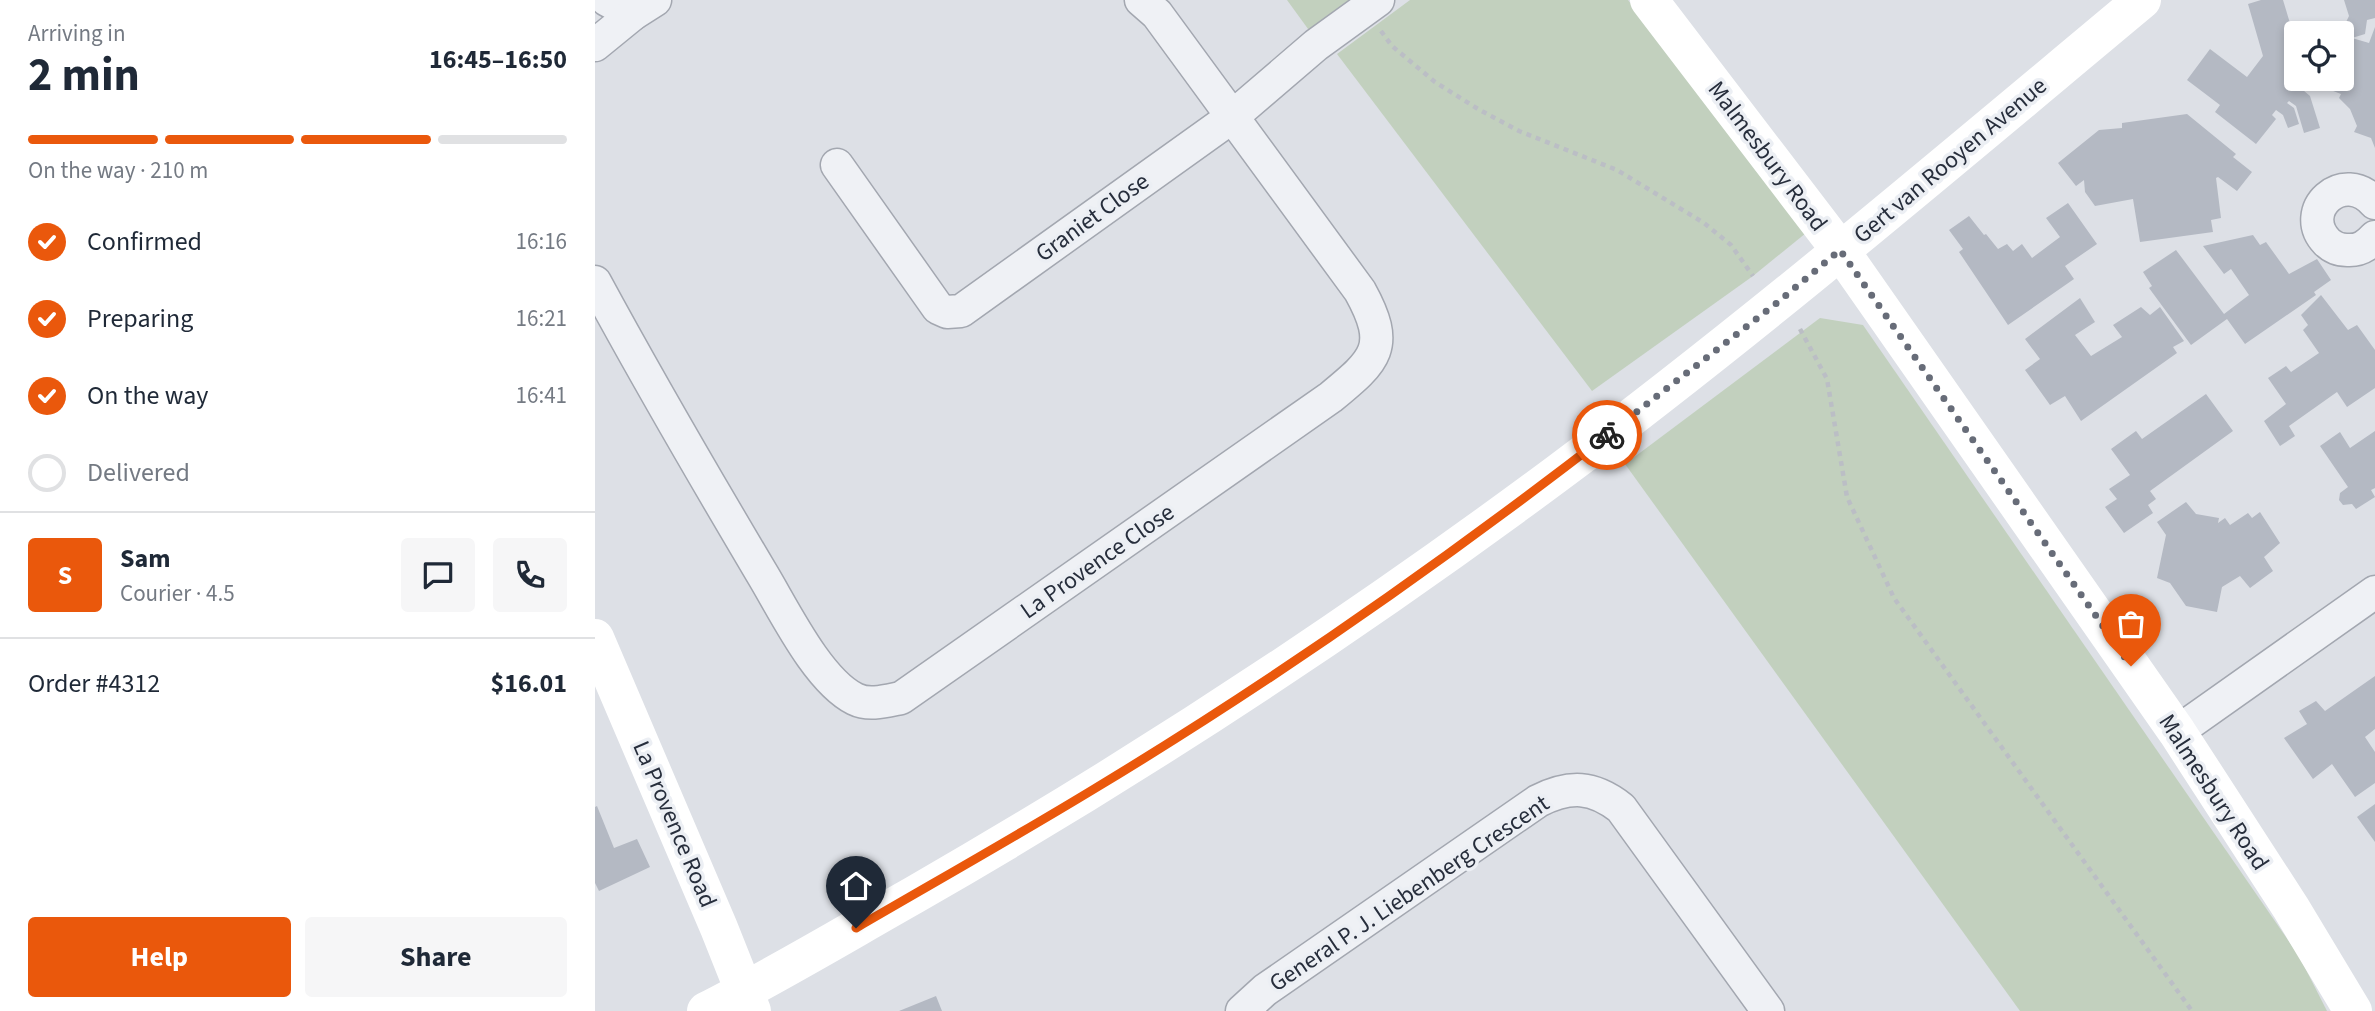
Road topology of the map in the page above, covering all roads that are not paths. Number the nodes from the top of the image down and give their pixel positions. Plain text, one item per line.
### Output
1 (1141, 0) edge
2 (1649, 0) edge
3 (2142, 0) edge
4 (632, 5) edge
5 (1377, 13) edge
6 (595, 45) edge
7 (1232, 117) junction
8 (837, 166) dead end
9 (2375, 203) edge
10 (2372, 247) edge
11 (1840, 250) junction
12 (595, 282) edge
13 (2375, 592) edge
14 (595, 638) edge
15 (2177, 732) junction
16 (748, 1001) edge
17 (706, 1011) edge
18 (1242, 1011) edge
19 (1768, 1011) edge
20 (2353, 1011) edge

1 - 7 street, La Provence Close
2 - 11 street, Malmesbury Road
3 - 11 street, Gert van Rooyen Avenue
4 - 6 street
5 - 7 street, Graniet Close
7 - 8 street, Graniet Close
7 - 12 street, La Provence Close
9 - 10 street
11 - 15 street, Malmesbury Road
11 - 16 street, Gert van Rooyen Avenue
13 - 15 street
14 - 16 street, La Provence Road
15 - 20 street, Malmesbury Road
16 - 17 street, Gert van Rooyen Avenue
18 - 19 street, General P. J. Liebenberg Crescent

